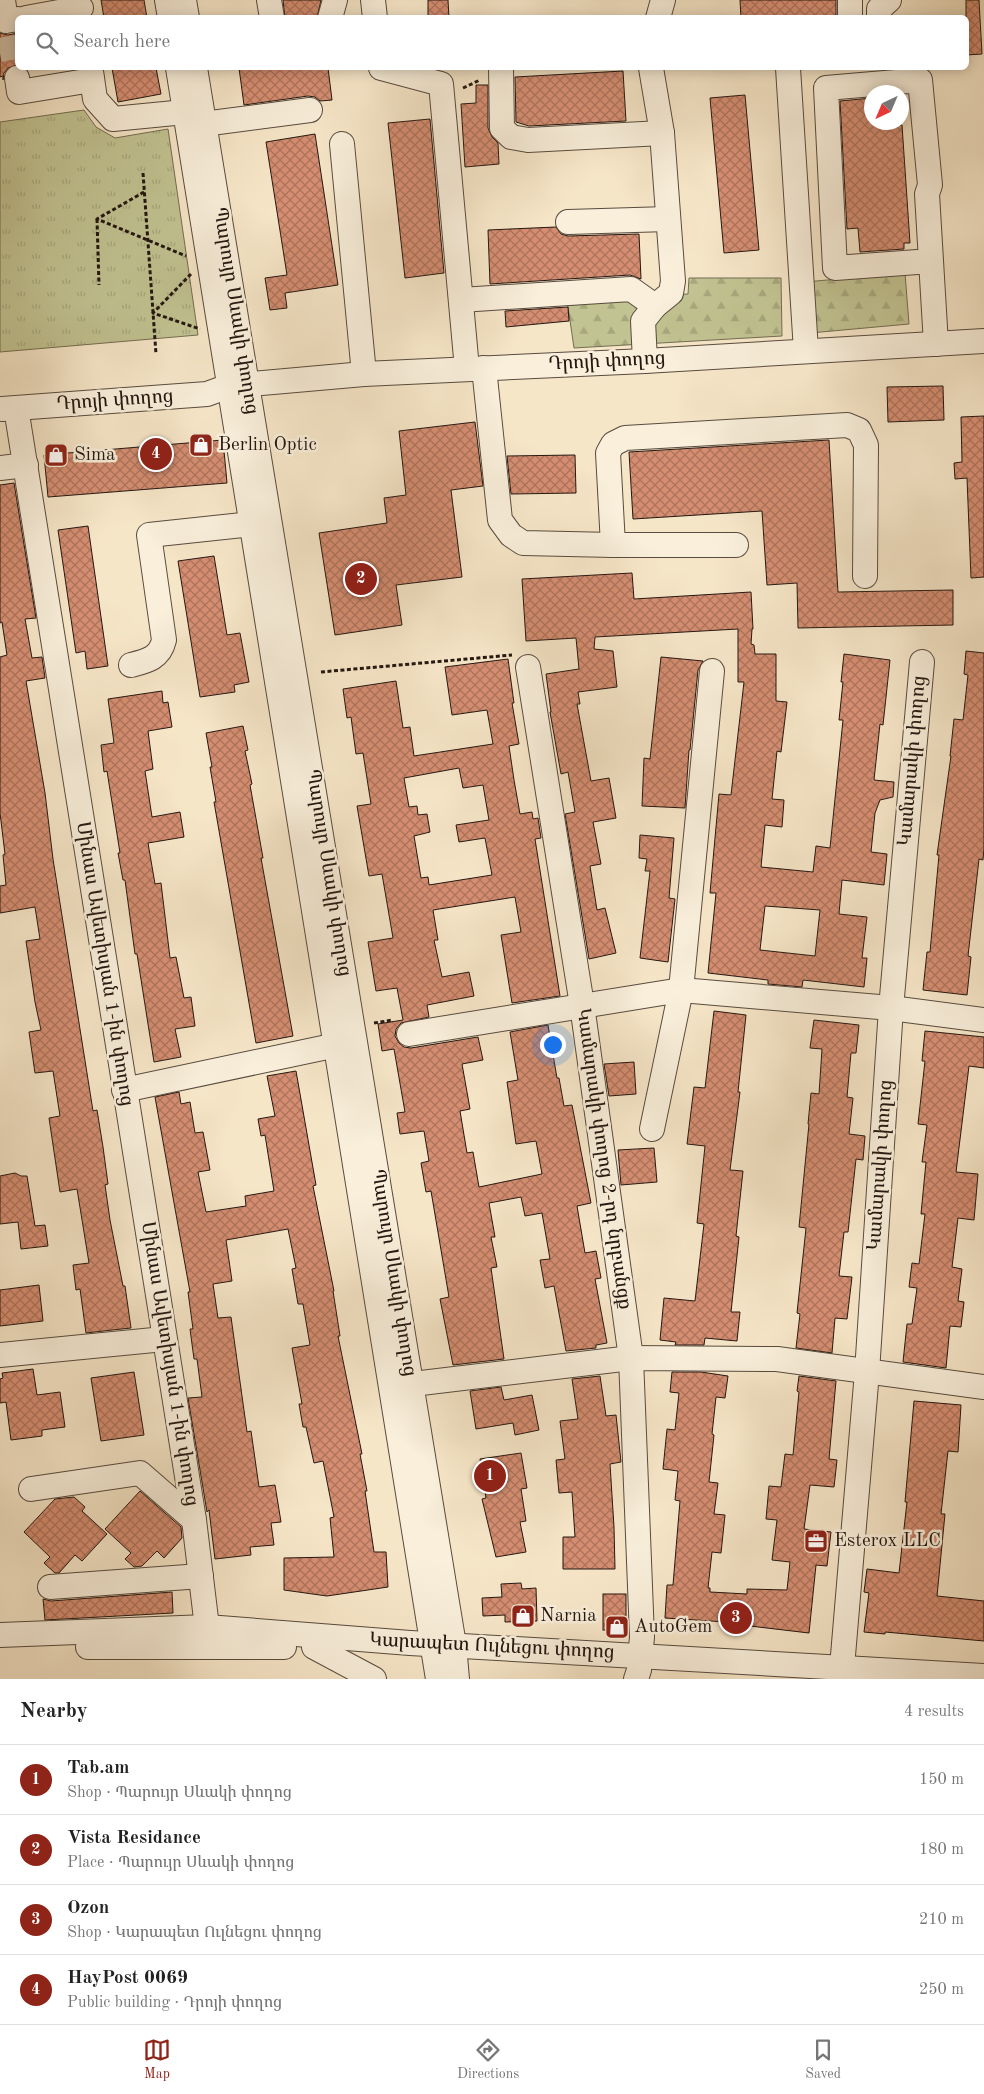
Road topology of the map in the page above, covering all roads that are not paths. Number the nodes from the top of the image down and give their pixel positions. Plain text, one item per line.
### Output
1 (167, 0) edge
2 (184, 0) edge
3 (268, 0) edge
4 (335, 0) edge
5 (373, 0) edge
6 (664, 0) edge
7 (850, 0) edge
8 (889, 0) edge
9 (81, 9) edge
10 (40, 15) edge
11 (170, 15) edge
12 (186, 15) edge
13 (271, 15) edge
14 (331, 15) edge
15 (375, 15) edge
16 (659, 15) edge
17 (850, 15) edge
18 (879, 15) edge
19 (179, 70) edge
20 (195, 70) edge
21 (388, 70) edge
22 (651, 70) edge
23 (788, 70) edge
24 (494, 72) edge
25 (883, 75) edge
26 (17, 78) tunnel mouth
27 (310, 110) dead end
28 (192, 121) junction
29 (662, 133) junction
30 (342, 144) dead end
31 (668, 219) junction
32 (568, 222) dead end
33 (931, 261) junction
34 (461, 300) junction
35 (655, 306) junction
36 (984, 341) edge
37 (936, 344) junction
38 (806, 351) junction
39 (645, 361) junction
40 (476, 368) junction
41 (364, 374) junction
42 (238, 385) junction
43 (5, 405) edge
44 (26, 465) junction
45 (0, 468) edge
46 (252, 524) junction
47 (614, 545) junction
48 (736, 545) dead end
49 (865, 576) dead end
50 (922, 662) dead end
51 (131, 664) dead end
52 (528, 667) road end
53 (712, 671) dead end
54 (681, 990) junction
55 (582, 1005) junction
56 (891, 1008) junction
57 (984, 1020) edge
58 (409, 1034) dead end
59 (346, 1043) junction
60 (124, 1090) junction
61 (652, 1129) dead end
62 (164, 1339) junction
63 (0, 1355) edge
64 (631, 1358) junction
65 (867, 1372) junction
66 (401, 1385) junction
67 (984, 1387) edge
68 (31, 1489) dead end
69 (194, 1520) junction
70 (202, 1576) junction
71 (50, 1588) dead end
72 (207, 1627) junction
73 (0, 1635) edge
74 (314, 1647) junction
75 (0, 1650) edge
76 (446, 1661) edge
77 (638, 1668) edge
78 (841, 1674) edge
79 (768, 1675) edge
80 (937, 1676) edge
81 (984, 1676) edge
82 (374, 1679) edge

1 - 11 street
2 - 12 street
3 - 13 street
4 - 14 street
5 - 15 street
6 - 16 street
7 - 17 street
8 - 18 street
9 - 10 street
19 - 28 street, Պարույր Սևակի փողոց
20 - 28 street, Պարույր Սևակի փողոց
21 - 34 street
22 - 29 street
23 - 38 street
24 - 29 street
25 - 33 street
25 - 33 street
26 - 28 street
27 - 28 street
28 - 42 street, Պարույր Սևակի փողոց
29 - 31 street
30 - 41 street
31 - 32 street
31 - 35 street
33 - 37 street
34 - 35 street
34 - 40 street
35 - 39 street
36 - 37 street, Դրոյի փողոց
37 - 38 street, Դրոյի փողոց
38 - 39 street, Դրոյի փողոց
39 - 40 street, Դրոյի փողոց
40 - 41 street, Դրոյի փողոց
40 - 47 street
41 - 42 street, Դրոյի փողոց
42 - 43 street, Դրոյի փողոց
42 - 46 street, Պարույր Սևակի փողոց
42 - 59 street, Պարույր Սևակի փողոց
43 - 44 street, Մինաս Ավետիսյան 1-ին փողոց
44 - 45 street
44 - 60 street, Մինաս Ավետիսյան 1-ին փողոց
46 - 51 street
46 - 59 street, Պարույր Սևակի փողոց
47 - 48 street
47 - 49 street
50 - 56 street, Կամարակի փողոց
52 - 55 street, Կամարակի փողոց 2-րդ նրբանցք
53 - 54 street
54 - 55 street
54 - 56 street
54 - 61 street
55 - 58 street
55 - 64 street, Կամարակի փողոց 2-րդ նրբանցք
56 - 57 street
56 - 65 street, Կամարակի փողոց
59 - 60 street
59 - 66 street, Պարույր Սևակի փողոց
60 - 62 street, Մինաս Ավետիսյան 1-ին փողոց
62 - 63 street
62 - 69 street, Մինաս Ավետիսյան 1-ին փողոց
64 - 65 street
64 - 66 street
64 - 77 street, Կամարակի փողոց 2-րդ նրբանցք
65 - 67 street
65 - 78 street, Կամարակի փողոց
66 - 76 street, Պարույր Սևակի փողոց
68 - 69 street
69 - 70 street, Մինաս Ավետիսյան 1-ին փողոց
70 - 71 street
70 - 72 street, Մինաս Ավետիսյան 1-ին փողոց
72 - 73 street, Կարապետ Ուլնեցու փողոց
72 - 76 street, Կարապետ Ուլնեցու փողոց
74 - 75 street, Կարապետ Ուլնեցու փողոց
74 - 76 street, Կարապետ Ուլնեցու փողոց
74 - 82 street
76 - 77 street, Կարապետ Ուլնեցու փողոց
77 - 79 street, Կարապետ Ուլնեցու փողոց
78 - 79 street, Կարապետ Ուլնեցու փողոց
78 - 80 street, Կարապետ Ուլնեցու փողոց
80 - 81 street, Կարապետ Ուլնեցու փողոց

